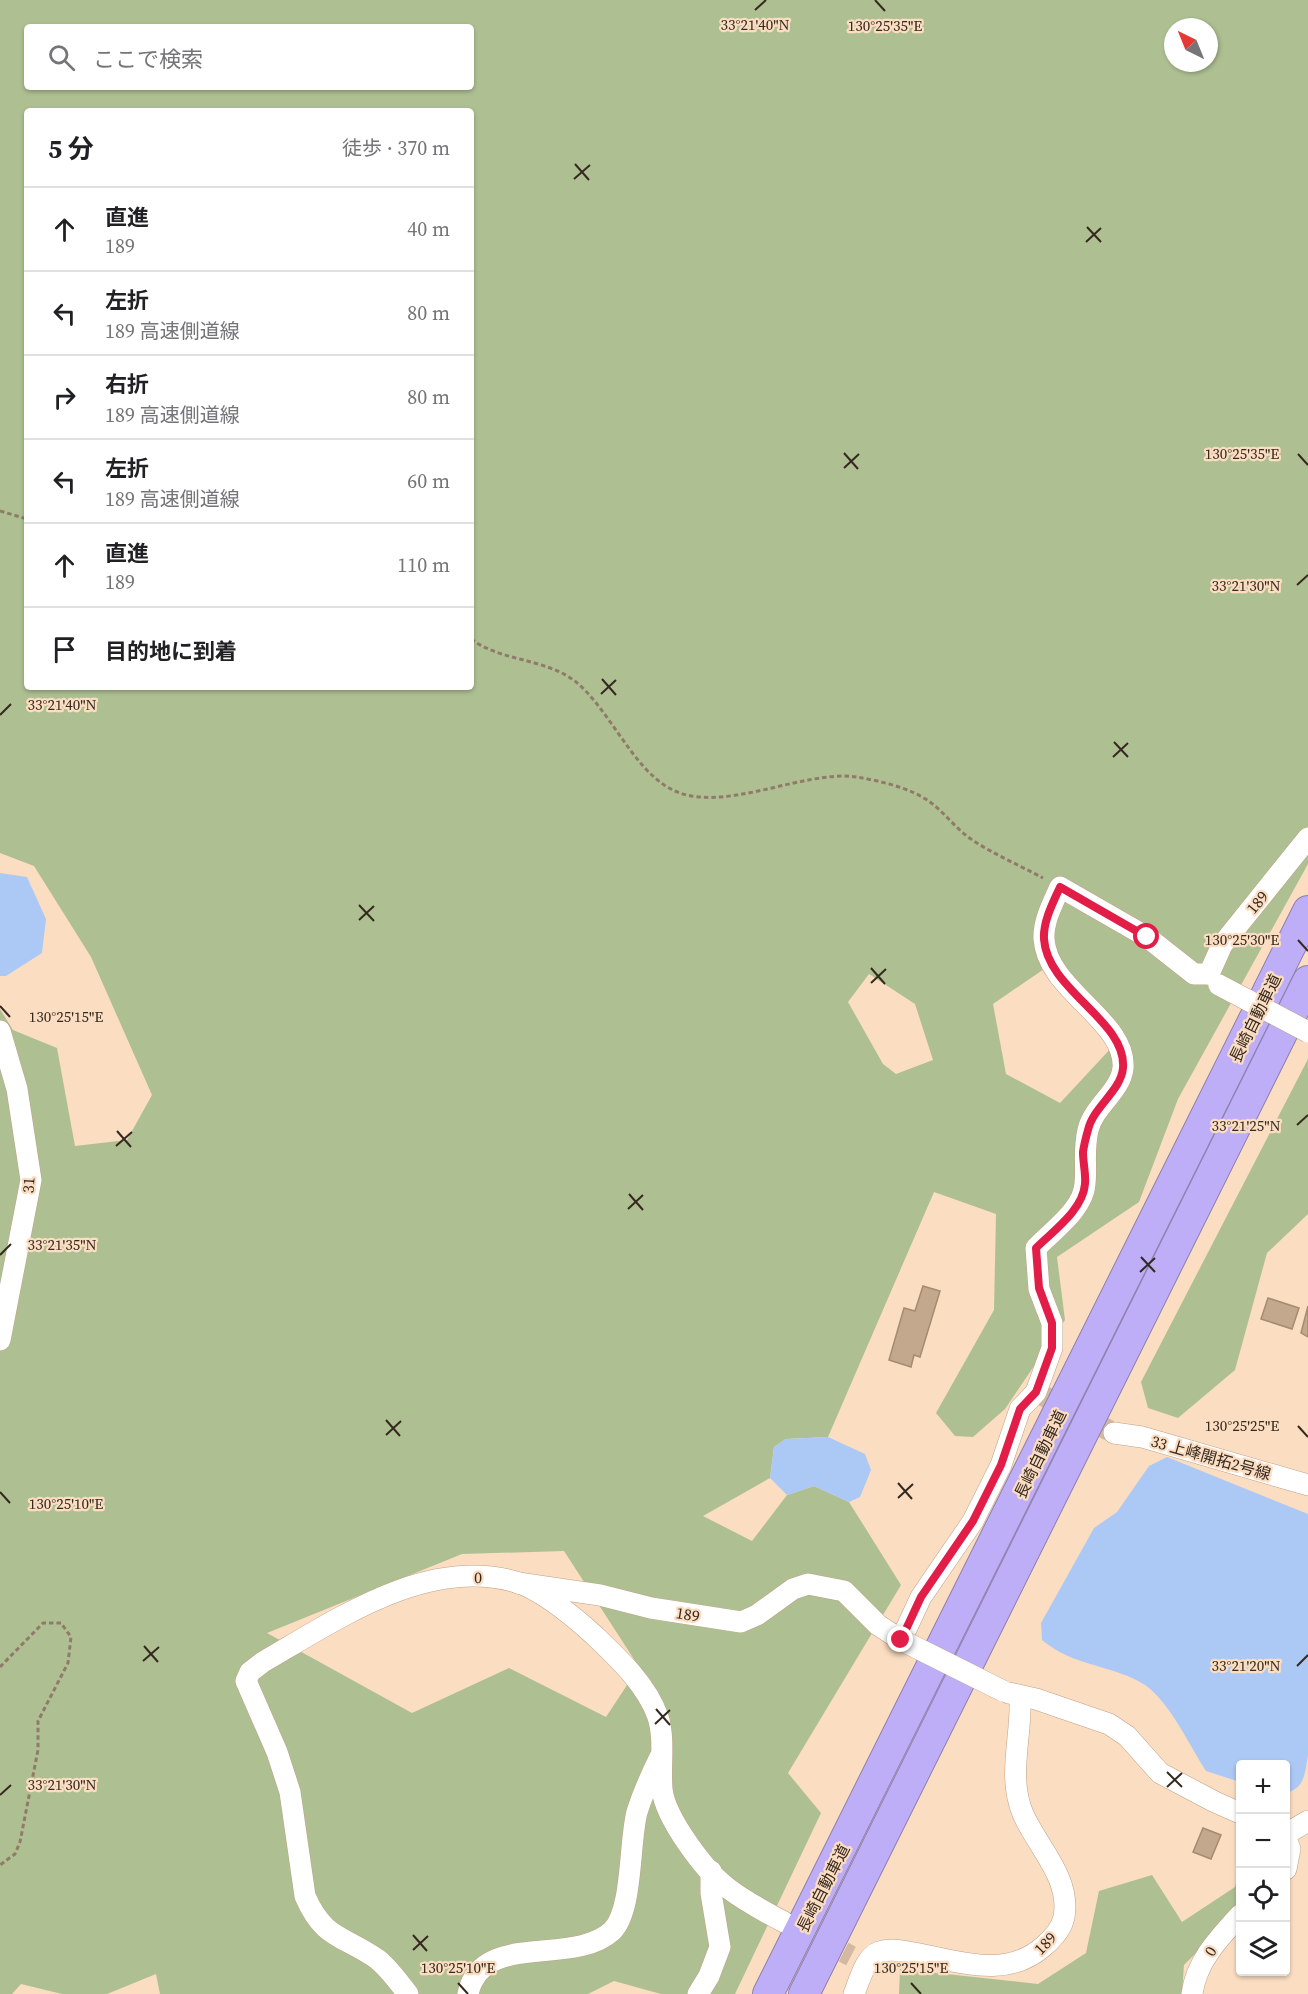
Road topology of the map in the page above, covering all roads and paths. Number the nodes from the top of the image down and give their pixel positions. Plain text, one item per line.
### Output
1 (0, 511) edge
2 (24, 518) edge
3 (474, 641) edge
4 (1308, 838) edge
5 (1060, 887) junction
6 (1308, 911) edge
7 (1214, 979) junction
8 (1308, 981) edge
9 (0, 1031) edge
10 (1308, 1032) edge
11 (0, 1340) edge
12 (1114, 1433) tunnel mouth
13 (1308, 1485) edge
14 (518, 1582) junction
15 (901, 1640) junction
16 (0, 1667) edge
17 (1011, 1694) junction
18 (662, 1752) junction
19 (1236, 1811) edge
20 (1308, 1821) edge
21 (1290, 1832) edge
22 (0, 1865) edge
23 (711, 1870) junction
24 (1236, 1920) edge
25 (784, 1922) dead end
26 (408, 1994) edge
27 (468, 1994) edge
28 (698, 1994) edge
29 (768, 1994) edge
30 (804, 1994) edge
31 (854, 1994) edge
32 (1192, 1994) edge

1 - 2 path
3 - 5 path
4 - 7 street, 189
5 - 7 street
5 - 15 street
6 - 29 highway, 長崎自動車道
7 - 10 street, bridge
8 - 30 highway, 長崎自動車道
9 - 11 street, 31
12 - 13 street, 33 上峰開拓2号線
14 - 15 street, 189
14 - 18 street, 0
14 - 26 street, 0
15 - 17 street, 189, bridge
16 - 22 path
17 - 19 street
17 - 31 street, 189
18 - 23 street
18 - 27 street, 0
20 - 21 street
23 - 25 street
23 - 28 street
24 - 32 street, 0

